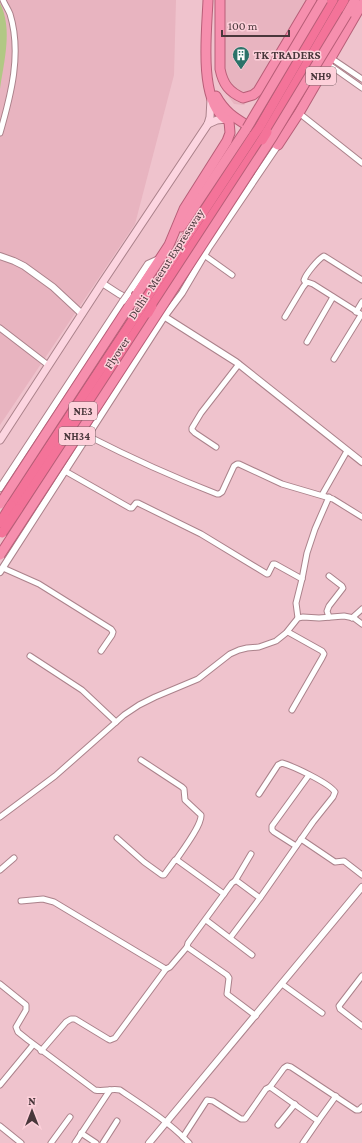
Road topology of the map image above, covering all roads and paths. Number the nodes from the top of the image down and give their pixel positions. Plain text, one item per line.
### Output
1 (3, 0) edge
2 (208, 0) edge
3 (220, 0) edge
4 (312, 0) edge
5 (322, 0) edge
6 (333, 0) edge
7 (344, 0) edge
8 (355, 0) edge
9 (362, 4) edge
10 (206, 49) junction
11 (220, 50) junction
12 (329, 61) junction
13 (362, 79) edge
14 (362, 88) edge
15 (213, 94) junction
16 (299, 113) junction
17 (228, 120) junction
18 (208, 124) junction
19 (0, 133) edge
20 (260, 134) junction
21 (278, 145) junction
22 (362, 163) edge
23 (169, 245) junction
24 (204, 255) junction
25 (0, 256) edge
26 (232, 275) dead end
27 (362, 280) edge
28 (102, 283) junction
29 (306, 283) junction
30 (133, 294) junction
31 (333, 297) junction
32 (362, 302) edge
33 (82, 314) junction
34 (360, 314) edge
35 (164, 317) junction
36 (285, 317) dead end
37 (0, 328) edge
38 (307, 342) dead end
39 (334, 359) dead end
40 (239, 364) junction
41 (48, 365) junction
42 (88, 436) junction
43 (0, 440) edge
44 (216, 447) dead end
45 (347, 451) junction
46 (362, 462) edge
47 (65, 471) junction
48 (0, 488) edge
49 (322, 495) junction
50 (329, 497) junction
51 (0, 506) edge
52 (15, 507) junction
53 (362, 517) edge
54 (0, 523) edge
55 (30, 526) junction
56 (1, 535) edge
57 (22, 538) junction
58 (0, 555) edge
59 (1, 570) edge
60 (329, 576) dead end
61 (302, 579) junction
62 (362, 609) edge
63 (329, 617) junction
64 (298, 618) junction
65 (352, 618) junction
66 (362, 624) edge
67 (288, 632) junction
68 (101, 651) dead end
69 (30, 656) dead end
70 (292, 710) dead end
71 (116, 722) junction
72 (141, 760) dead end
73 (309, 775) junction
74 (259, 794) dead end
75 (0, 817) edge
76 (117, 838) dead end
77 (301, 839) junction
78 (296, 846) junction
79 (251, 854) dead end
80 (14, 858) dead end
81 (176, 860) junction
82 (0, 870) edge
83 (362, 875) edge
84 (235, 881) junction
85 (362, 887) edge
86 (224, 894) junction
87 (260, 898) junction
88 (21, 901) dead end
89 (206, 920) junction
90 (230, 938) junction
91 (187, 947) junction
92 (252, 955) dead end
93 (166, 969) junction
94 (362, 976) edge
95 (0, 984) edge
96 (282, 984) junction
97 (322, 1014) dead end
98 (256, 1016) junction
99 (362, 1026) edge
100 (33, 1045) junction
101 (41, 1051) junction
102 (0, 1085) edge
103 (270, 1087) junction
104 (110, 1090) junction
105 (336, 1096) junction
106 (295, 1104) junction
107 (362, 1107) edge
108 (70, 1117) dead end
109 (117, 1121) dead end
110 (318, 1121) junction
111 (167, 1122) junction
112 (278, 1125) dead end
113 (0, 1126) edge
114 (81, 1133) junction
115 (183, 1137) junction
116 (21, 1143) edge
117 (50, 1143) edge
118 (75, 1143) edge
119 (96, 1143) edge
120 (103, 1143) edge
121 (149, 1143) edge
122 (189, 1143) edge
123 (303, 1143) edge

1 - 19 street
2 - 10 highway
3 - 11 highway
4 - 11 highway
5 - 23 highway, NH34, bridge
6 - 20 highway, Delhi - Meerut Expressway / NE3
7 - 20 highway, Delhi - Meerut Expressway / NE3
8 - 58 highway, Flyover / NH34, bridge
9 - 12 highway, NH9
10 - 11 highway
10 - 15 highway
12 - 13 street
12 - 14 street
12 - 16 highway, NH9
15 - 17 highway
15 - 18 main road
15 - 21 highway
16 - 21 highway, NH9
16 - 22 street
17 - 18 main road
17 - 23 highway, NH34
18 - 28 main road
20 - 52 highway, Delhi - Meerut Expressway / NE3
21 - 24 street
23 - 30 highway, Flyover / NH34
24 - 26 street
24 - 35 street
25 - 33 street
27 - 29 street
28 - 33 main road
28 - 35 street
29 - 31 street
29 - 36 street
30 - 48 street, bridge
30 - 51 highway, Flyover / NH34, bridge
31 - 34 street
31 - 38 street
32 - 34 street
33 - 41 main road
34 - 39 street
35 - 40 street
35 - 42 street
37 - 41 street
40 - 44 street
40 - 45 street
41 - 43 main road
42 - 47 street
42 - 49 street
45 - 46 street
45 - 49 street
47 - 55 street
47 - 61 street
49 - 50 street
50 - 53 street
50 - 61 street
51 - 55 street
52 - 54 highway, Delhi - Meerut Expressway / NE3, bridge
52 - 56 highway, Delhi - Meerut Expressway / NE3, bridge
54 - 57 street
55 - 57 street
57 - 59 street
59 - 68 street
60 - 63 street
61 - 64 street
62 - 65 street
63 - 64 street
63 - 65 street
64 - 67 street
65 - 66 street
67 - 70 street
67 - 71 street
69 - 71 street
71 - 75 street
72 - 81 street
73 - 74 street
73 - 77 street
73 - 78 street
76 - 81 street
77 - 78 street
77 - 83 street
78 - 87 street
79 - 84 street
80 - 82 street
81 - 86 street
84 - 86 street
84 - 87 street
85 - 96 street
86 - 89 street
87 - 90 street
88 - 93 street
89 - 90 street
89 - 91 street
90 - 92 street
91 - 93 street
91 - 98 street
93 - 101 street
94 - 99 street
95 - 100 street
96 - 97 street
96 - 98 street
98 - 111 street
100 - 101 street
100 - 102 street
101 - 104 street
103 - 105 street
103 - 106 street
103 - 115 street
104 - 111 street
104 - 114 street
105 - 107 street
105 - 110 street
106 - 110 street
106 - 112 street
108 - 117 street
109 - 120 street
110 - 123 street
111 - 115 street
111 - 121 street
113 - 116 street
114 - 118 street
114 - 119 street
115 - 122 street

